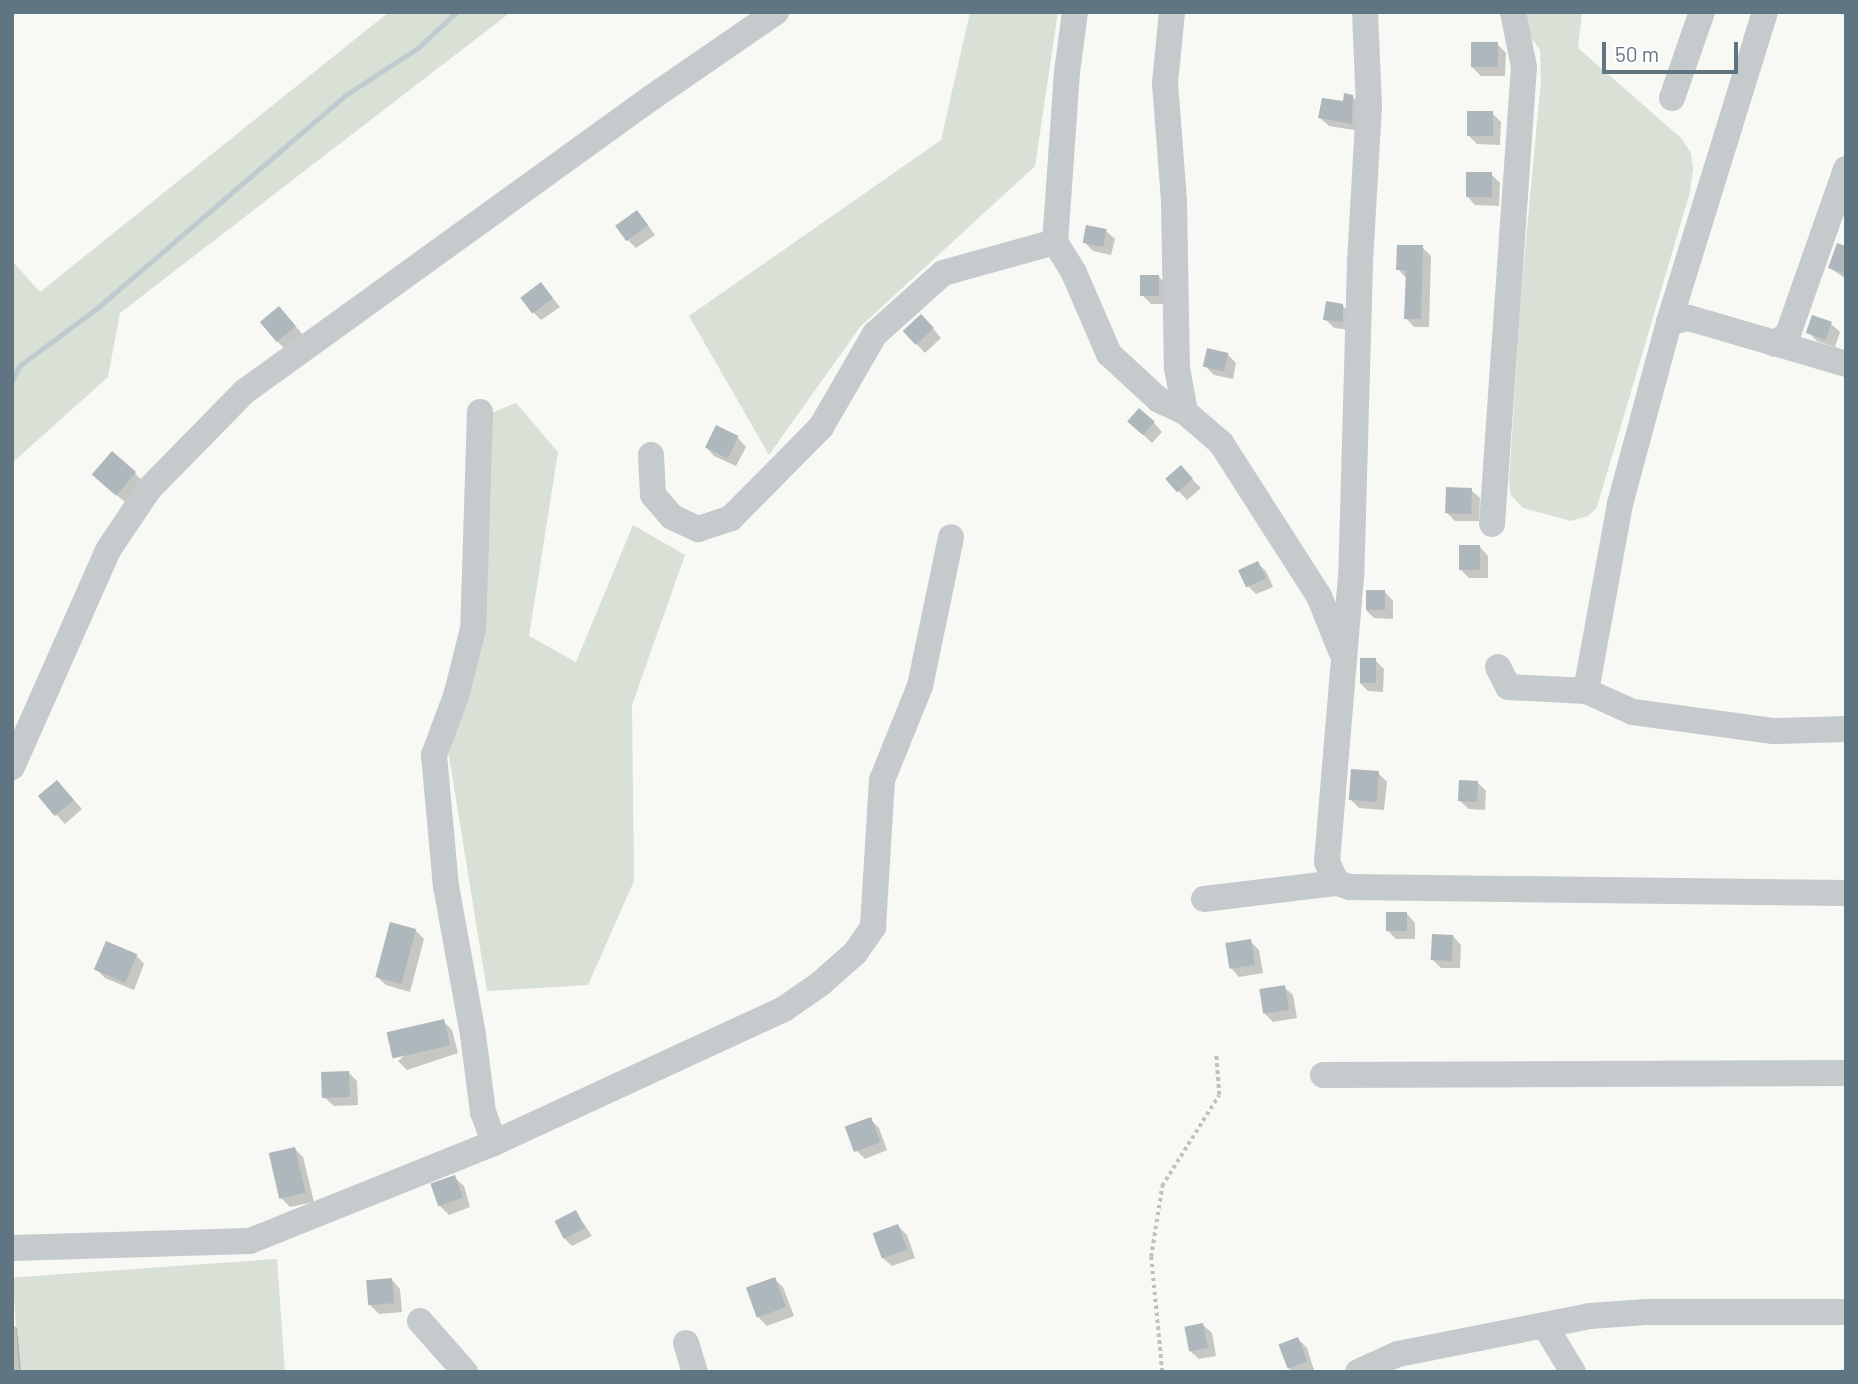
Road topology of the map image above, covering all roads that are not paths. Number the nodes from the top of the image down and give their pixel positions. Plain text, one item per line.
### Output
1 (776, 12) edge
2 (1074, 12) edge
3 (1172, 12) edge
4 (1365, 12) edge
5 (1513, 12) edge
6 (1702, 12) edge
7 (1765, 12) edge
8 (1672, 98) dead end
9 (1846, 169) edge
10 (1055, 242) junction
11 (1669, 322) junction
12 (1775, 345) junction
13 (1846, 364) edge
14 (480, 412) dead end
15 (1185, 412) junction
16 (651, 455) dead end
17 (1492, 524) dead end
18 (951, 537) dead end
19 (1343, 657) junction
20 (1498, 667) dead end
21 (1586, 691) junction
22 (1846, 729) edge
23 (12, 767) edge
24 (1337, 883) junction
25 (1846, 893) edge
26 (1204, 899) dead end
27 (1846, 1073) edge
28 (1323, 1075) dead end
29 (494, 1143) junction
30 (12, 1248) edge
31 (1846, 1312) edge
32 (420, 1321) dead end
33 (1545, 1326) junction
34 (686, 1343) dead end
35 (465, 1372) edge
36 (695, 1372) edge
37 (1358, 1372) edge
38 (1573, 1372) edge

1 - 23 street
2 - 10 street
3 - 15 street
4 - 19 street
5 - 17 street
6 - 8 street
7 - 11 street
9 - 12 street
10 - 15 street
10 - 16 street
11 - 12 street
11 - 21 street
12 - 13 street
14 - 29 street
15 - 19 street
18 - 29 street
19 - 24 street
20 - 21 street
21 - 22 street
24 - 25 street
24 - 26 street
27 - 28 street
29 - 30 street
31 - 33 street
32 - 35 street
33 - 37 street
33 - 38 street
34 - 36 street

